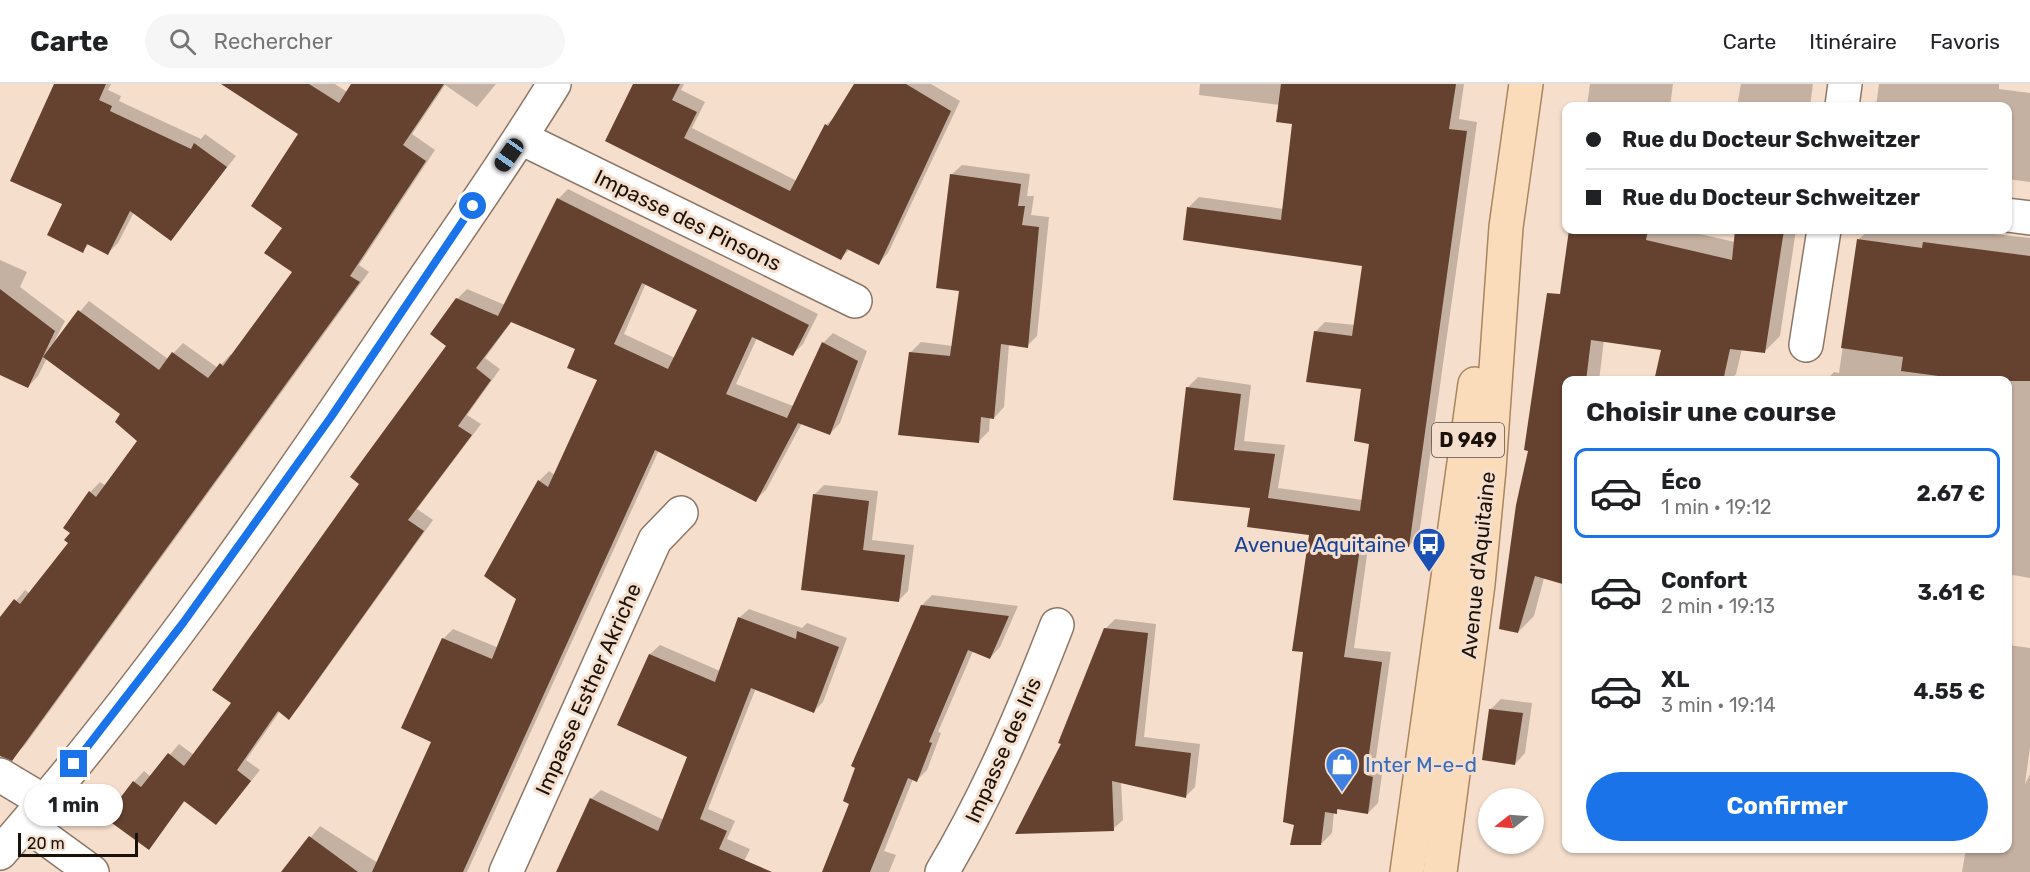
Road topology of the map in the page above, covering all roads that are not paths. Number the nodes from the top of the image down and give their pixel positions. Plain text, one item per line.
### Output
1 (554, 84) edge
2 (1526, 84) edge
3 (1845, 84) edge
4 (1843, 102) edge
5 (521, 138) junction
6 (2012, 216) edge
7 (2030, 218) edge
8 (1506, 227) junction
9 (1823, 234) edge
10 (855, 301) dead end
11 (1806, 345) dead end
12 (681, 513) dead end
13 (1057, 625) dead end
14 (0, 775) edge
15 (35, 813) junction
16 (0, 854) edge
17 (92, 872) edge
18 (506, 872) edge
19 (942, 872) edge
20 (1407, 872) edge
21 (1440, 872) edge

1 - 5 street
2 - 8 main road, D 949
3 - 4 street
5 - 10 street, Impasse des Pinsons
5 - 15 street
6 - 7 street
8 - 20 main road, Avenue d'Aquitaine / D 949
8 - 21 main road, Avenue d'Aquitaine / D 949
9 - 11 street
12 - 18 street, Impasse Esther Akriche
13 - 19 street, Impasse des Iris
14 - 15 street
15 - 16 street
15 - 17 street

